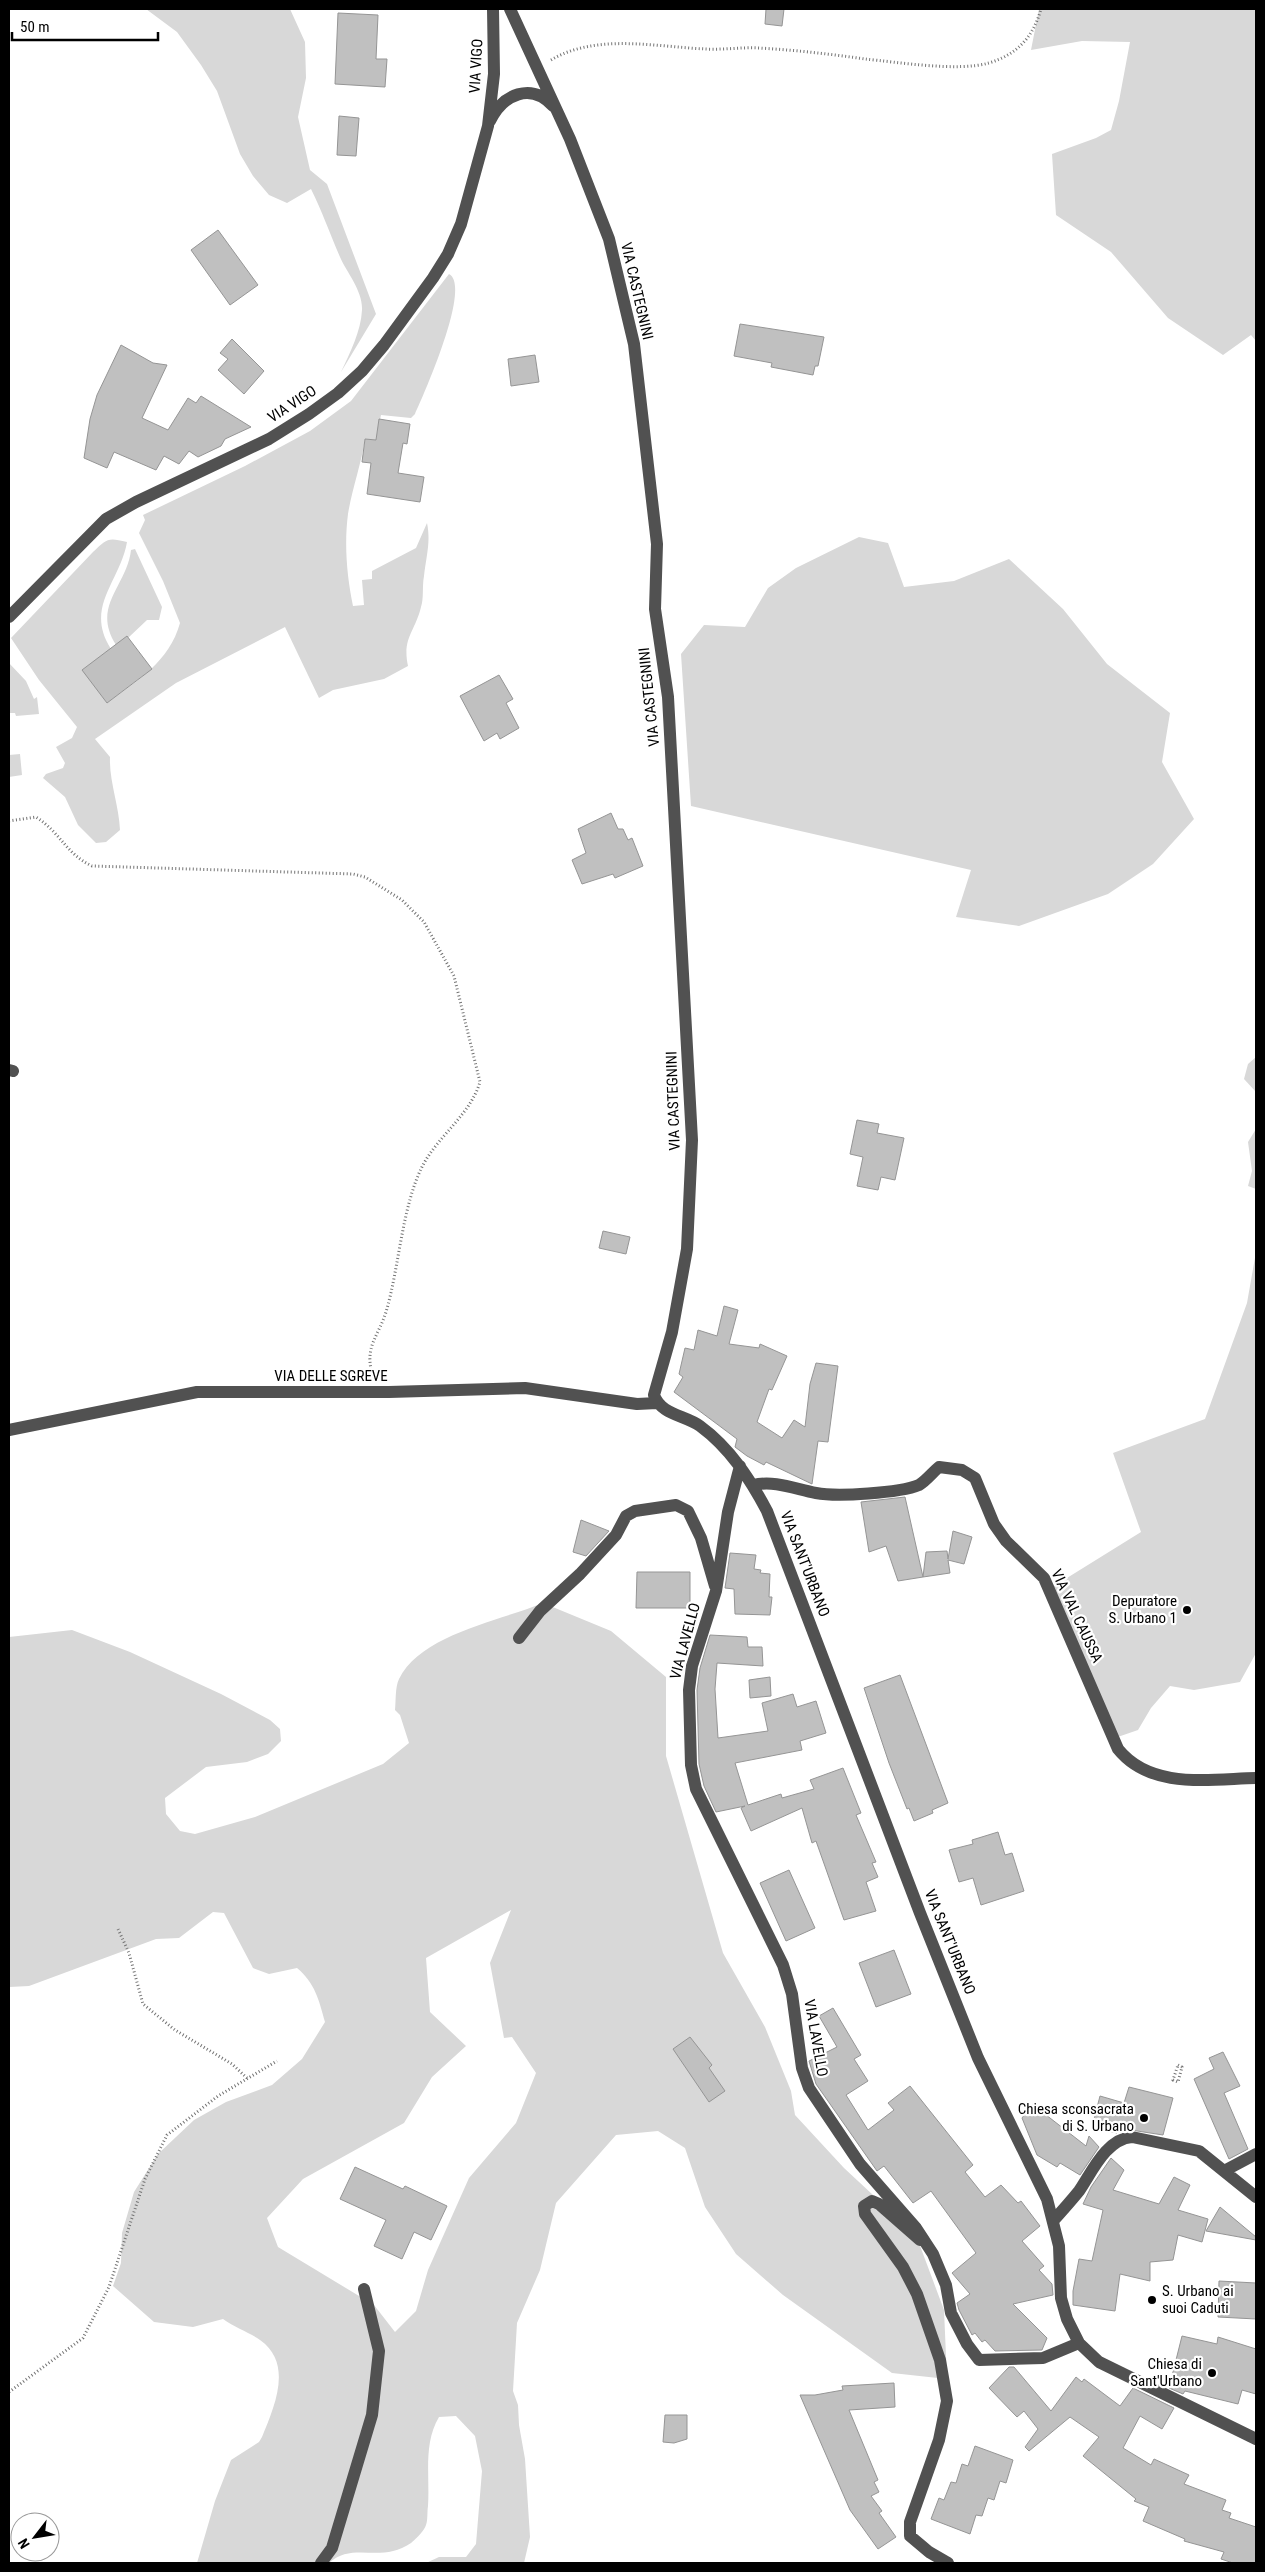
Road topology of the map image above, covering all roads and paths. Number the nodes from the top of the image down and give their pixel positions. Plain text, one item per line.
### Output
1 (493, 9) edge
2 (510, 9) edge
3 (1041, 9) edge
4 (539, 67) junction
5 (557, 110) junction
6 (488, 126) junction
7 (9, 617) edge
8 (9, 821) edge
9 (402, 1391) junction
10 (657, 1403) junction
11 (9, 1430) edge
12 (740, 1466) junction
13 (753, 1485) junction
14 (716, 1591) junction
15 (519, 1638) dead end
16 (1256, 1778) edge
17 (118, 1929) dead end
18 (277, 2061) dead end
19 (247, 2078) junction
20 (1173, 2080) joint
21 (1256, 2154) edge
22 (1224, 2172) junction
23 (1256, 2197) edge
24 (1053, 2221) junction
25 (926, 2245) junction
26 (364, 2289) dead end
27 (1079, 2343) junction
28 (9, 2392) edge
29 (1256, 2440) edge
30 (321, 2563) edge
31 (948, 2563) edge

1 - 6 street, VIA VIGO
2 - 4 street, VIA CASTEGNINI
3 - 4 path
4 - 5 street, VIA CASTEGNINI
5 - 6 street, VIA VIGO
5 - 10 street, VIA CASTEGNINI
6 - 7 street, VIA VIGO
8 - 9 path
9 - 10 street, VIA DELLE SGREVE
9 - 11 street, VIA DELLE SGREVE
10 - 12 street, VIA SANT'URBANO
12 - 13 street, VIA SANT'URBANO
12 - 14 street, VIA LAVELLO
13 - 16 street, VIA VAL CAUSSA
13 - 24 street, VIA SANT'URBANO
14 - 15 street, VIA LAVELLO
14 - 25 street, VIA LAVELLO
17 - 19 path
18 - 19 path
19 - 28 path
20 - 20 path
21 - 22 street
22 - 23 street
22 - 24 street
24 - 27 street, VIA SANT'URBANO
25 - 27 street, VIA LAVELLO
25 - 31 street
26 - 30 street
27 - 29 street, VIA SANT'URBANO

